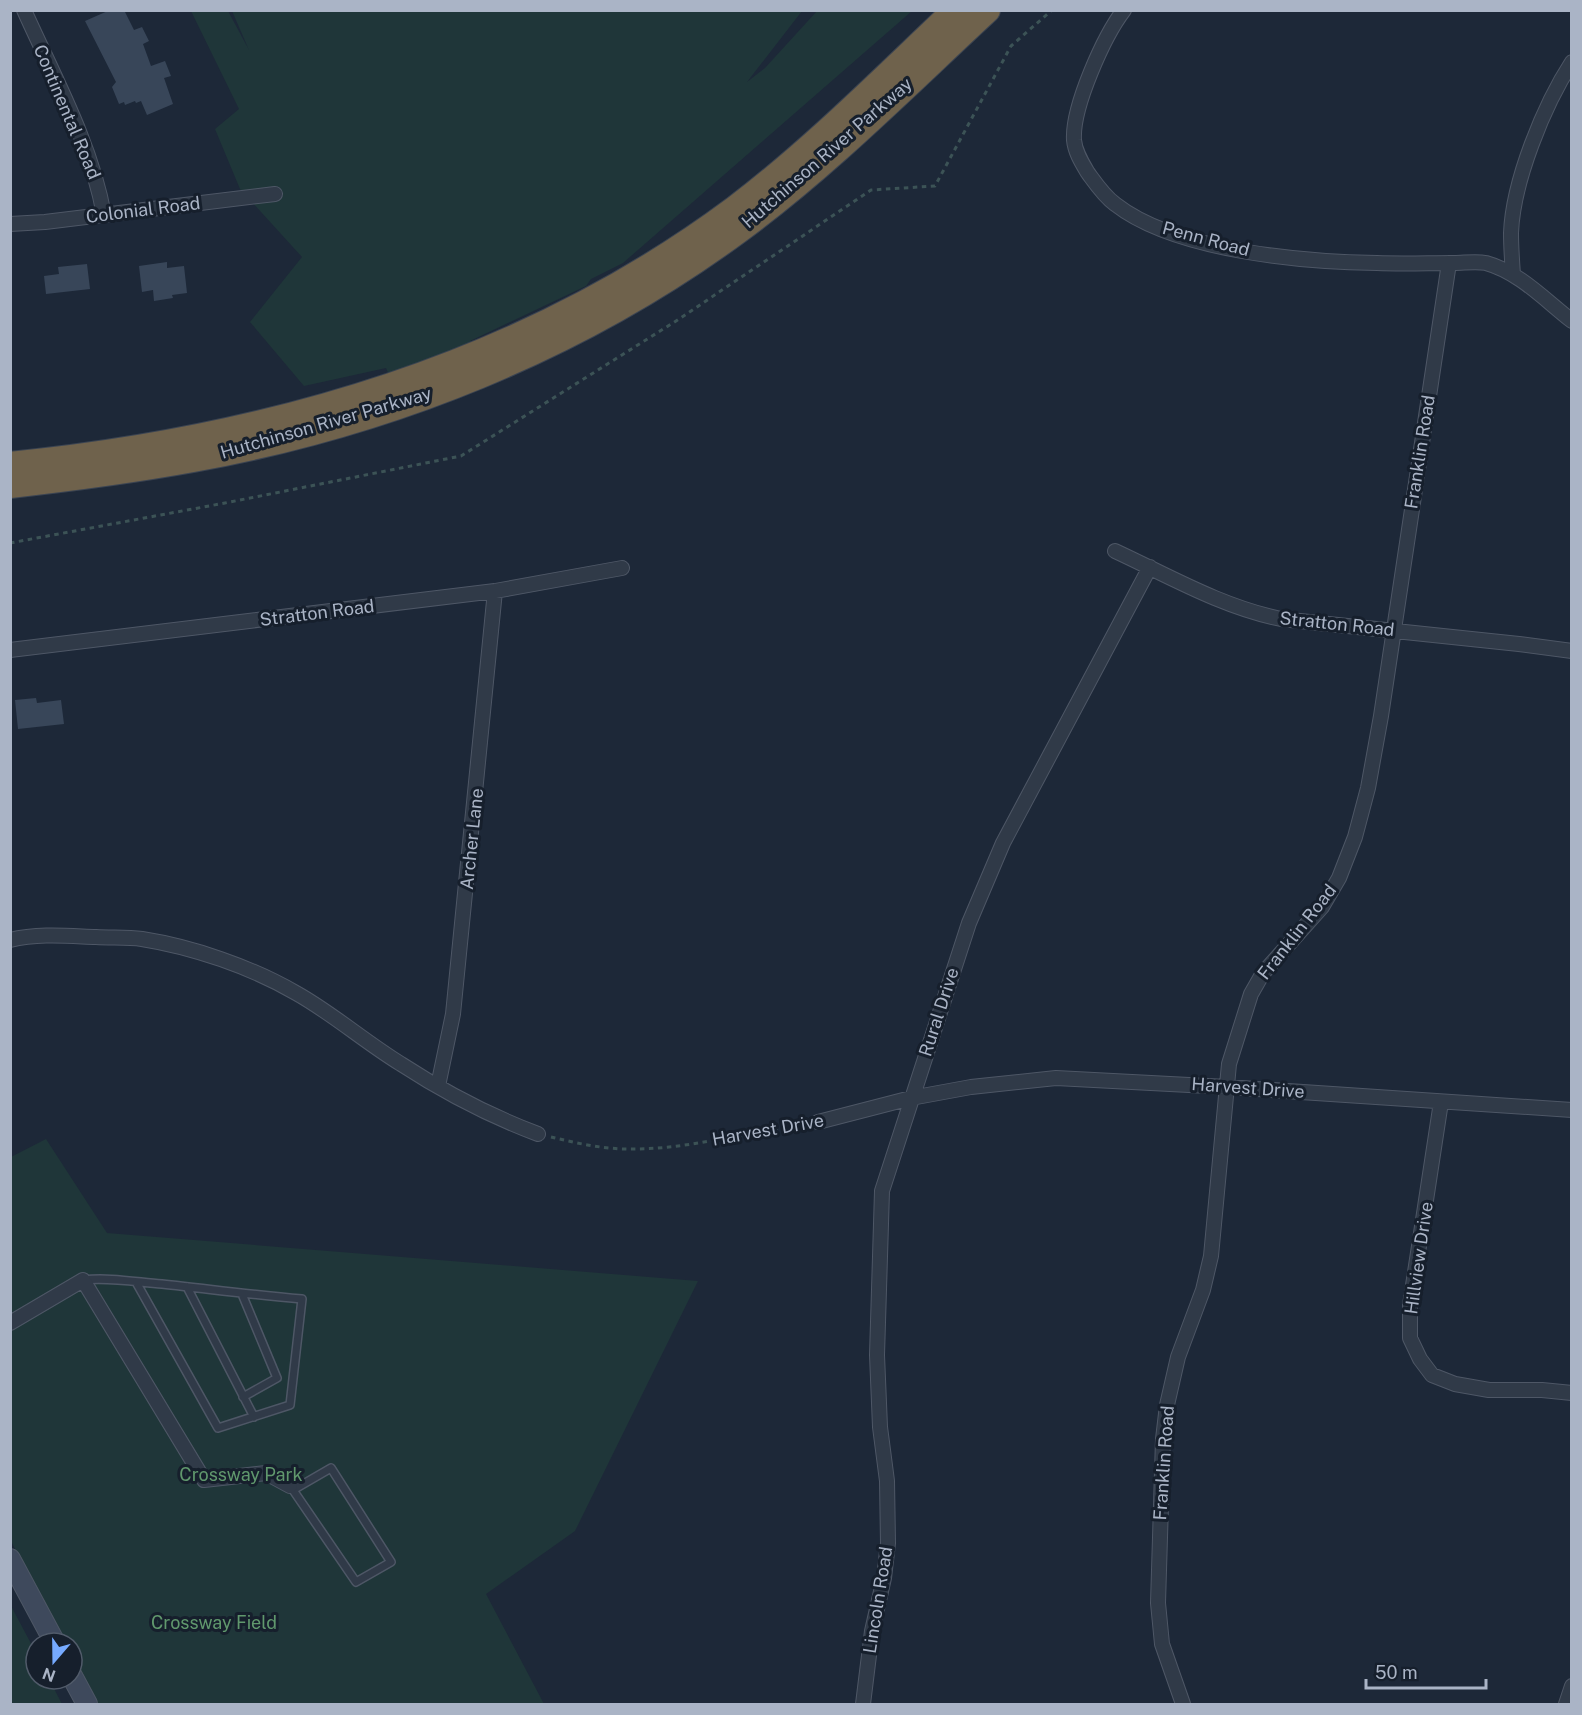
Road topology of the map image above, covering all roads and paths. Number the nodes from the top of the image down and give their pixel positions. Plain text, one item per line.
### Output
1 (24, 10) edge
2 (956, 10) edge
3 (987, 10) edge
4 (1124, 10) edge
5 (1572, 62) edge
6 (276, 194) dead end
7 (104, 215) junction
8 (10, 224) edge
9 (1449, 263) junction
10 (1513, 275) junction
11 (1572, 321) edge
12 (10, 465) edge
13 (10, 485) edge
14 (1115, 551) dead end
15 (1150, 567) junction
16 (622, 568) dead end
17 (495, 591) junction
18 (1393, 631) junction
19 (10, 650) edge
20 (1572, 651) edge
21 (10, 940) edge
22 (438, 1086) junction
23 (1227, 1087) junction
24 (911, 1098) junction
25 (1441, 1101) junction
26 (1572, 1110) edge
27 (818, 1122) joint
28 (538, 1134) joint
29 (83, 1280) junction
30 (136, 1282) junction
31 (187, 1287) junction
32 (242, 1294) junction
33 (10, 1323) edge
34 (1572, 1393) edge
35 (243, 1397) junction
36 (254, 1417) junction
37 (292, 1488) junction
38 (887, 1496) joint
39 (10, 1559) edge
40 (49, 1631) edge
41 (1572, 1686) edge
42 (862, 1704) edge
43 (1183, 1704) edge
44 (1566, 1704) edge

1 - 7 street, Continental Road
2 - 12 highway, Hutchinson River Parkway
3 - 13 highway, Hutchinson River Parkway
4 - 9 street, Penn Road
5 - 10 street
6 - 7 street, Colonial Road
7 - 8 street, Colonial Road
9 - 10 street, Penn Road
9 - 18 street, Franklin Road
10 - 11 street, Penn Road
14 - 15 street, Stratton Road
15 - 18 street, Stratton Road
15 - 24 street, Rural Drive
16 - 17 street, Stratton Road
17 - 19 street, Stratton Road
17 - 22 street, Archer Lane
18 - 20 street, Stratton Road
18 - 23 street, Franklin Road
21 - 22 street
22 - 28 street
23 - 24 street, Harvest Drive
23 - 25 street, Harvest Drive
23 - 43 street, Franklin Road
24 - 27 street, Harvest Drive
24 - 38 street, Rural Drive
25 - 26 street, Harvest Drive
25 - 34 street, Hillview Drive
27 - 28 path, Harvest Drive
29 - 30 lane
29 - 33 street
29 - 37 street
30 - 31 lane
30 - 36 lane
31 - 32 lane
31 - 35 lane
32 - 35 lane
32 - 36 lane
35 - 36 lane
37 - 37 lane
38 - 42 street, Lincoln Road
39 - 40 street
41 - 44 street

